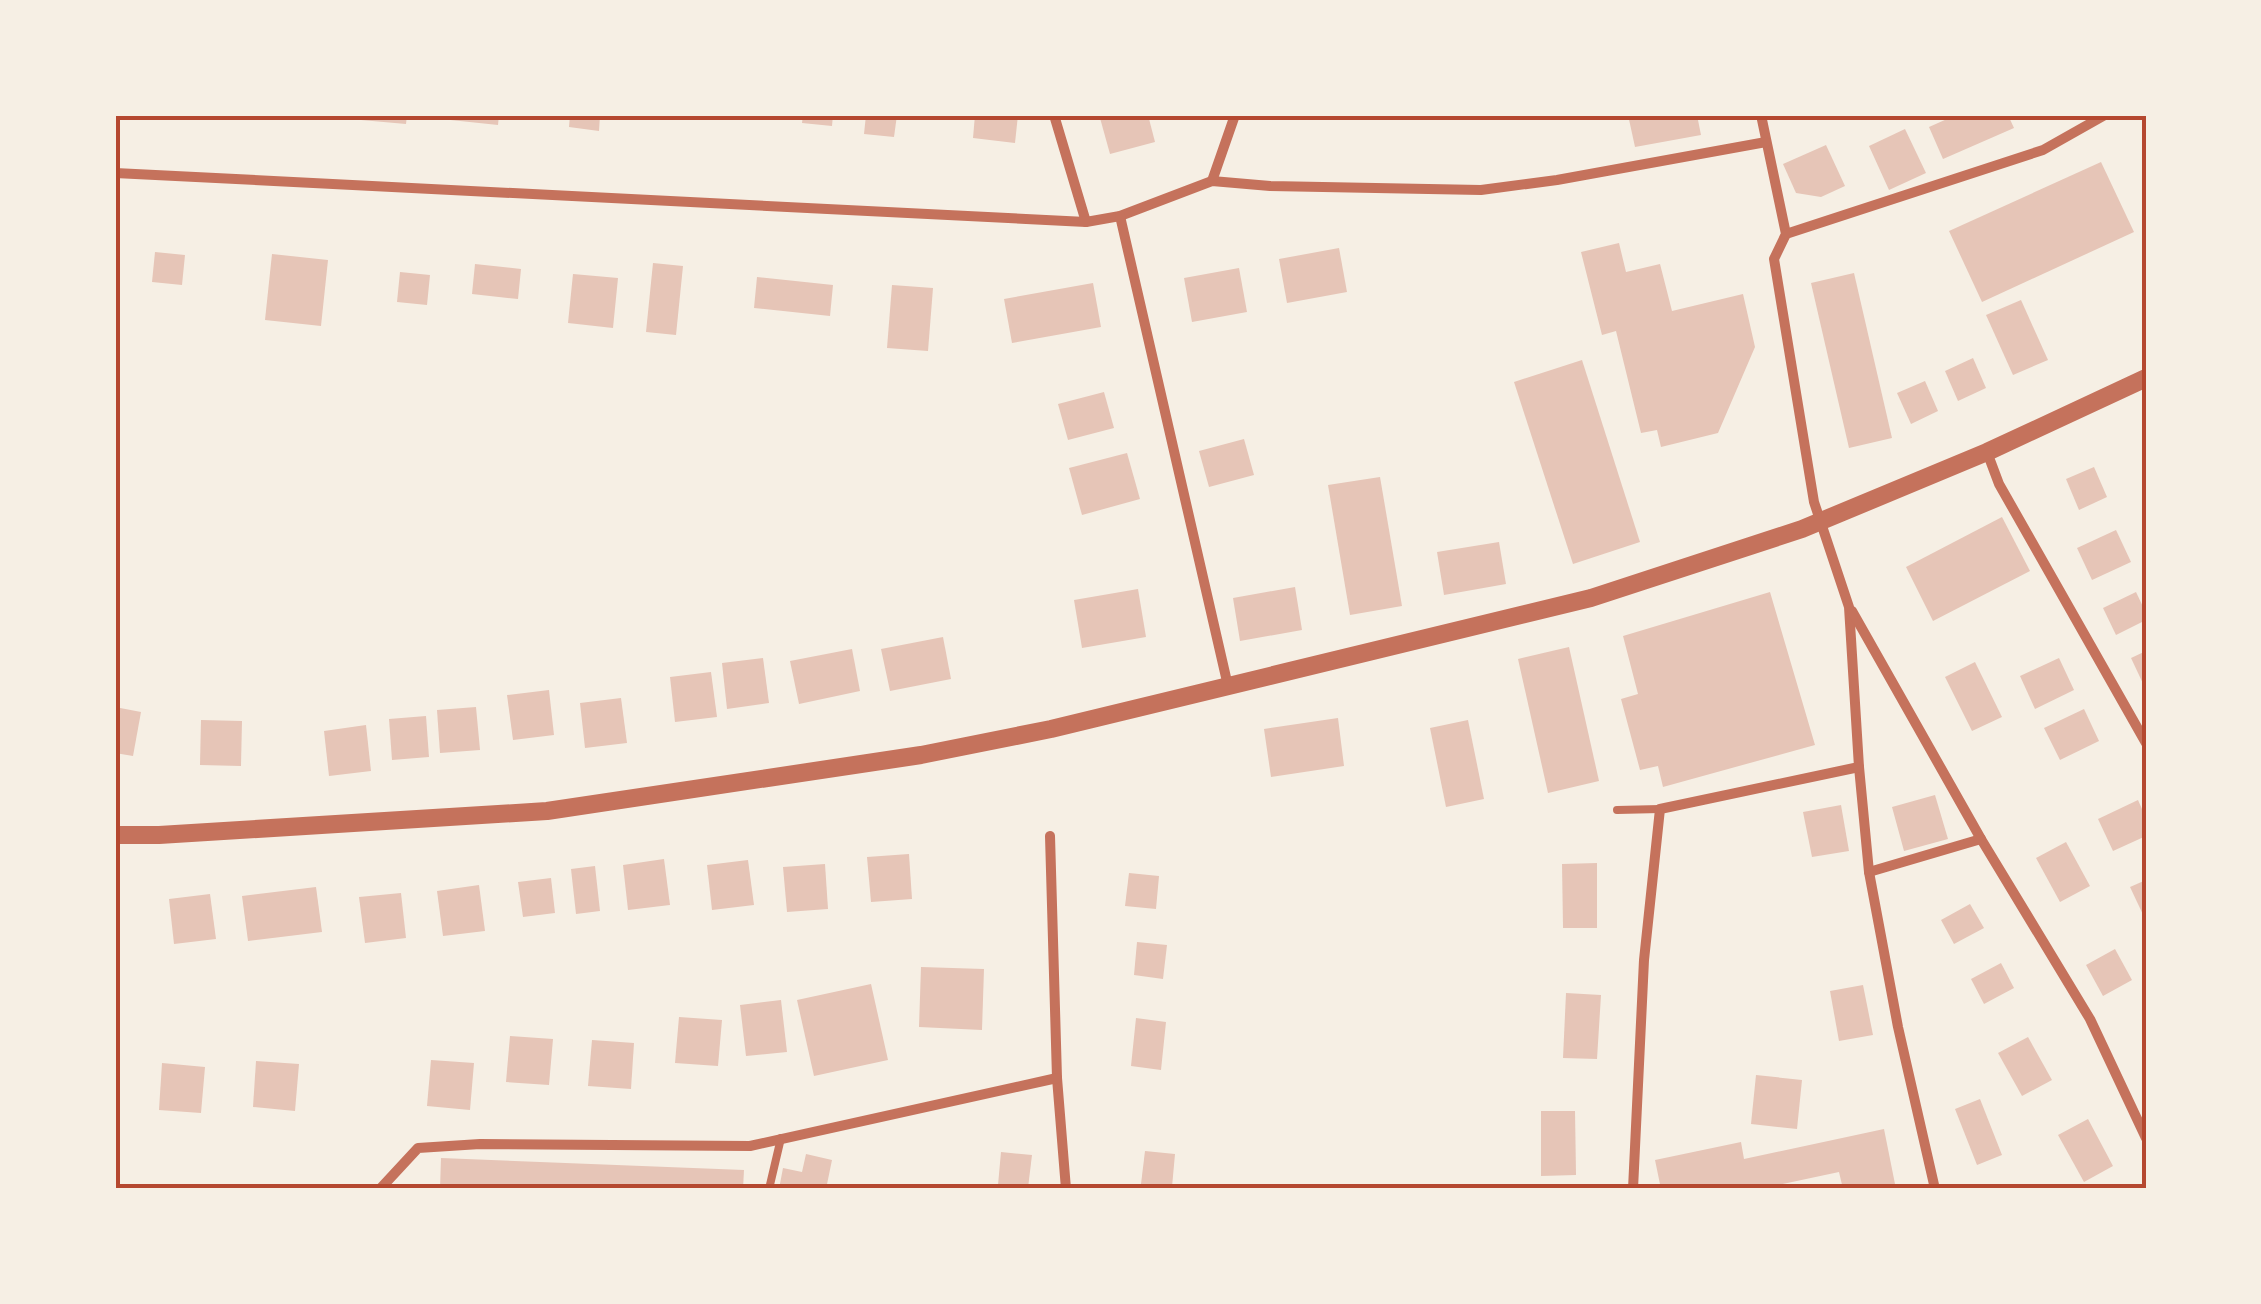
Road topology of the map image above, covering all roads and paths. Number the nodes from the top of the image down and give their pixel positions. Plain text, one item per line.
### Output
1 (1054, 115) edge
2 (1235, 115) edge
3 (1761, 115) edge
4 (2105, 115) edge
5 (1766, 142) junction
6 (115, 172) edge
7 (1212, 181) junction
8 (1120, 216) junction
9 (1086, 222) junction
10 (1786, 234) junction
11 (2146, 378) edge
12 (1986, 452) junction
13 (1820, 522) junction
14 (1849, 607) junction
15 (1228, 686) junction
16 (2146, 743) edge
17 (1859, 768) junction
18 (1660, 809) junction
19 (1617, 810) dead end
20 (115, 835) edge
21 (1050, 836) dead end
22 (1981, 839) junction
23 (1869, 872) junction
24 (1057, 1078) junction
25 (781, 1138) junction
26 (2146, 1138) edge
27 (380, 1189) edge
28 (770, 1189) edge
29 (1066, 1189) edge
30 (1633, 1189) edge
31 (1936, 1189) edge

1 - 9 street
2 - 7 street
3 - 5 street
4 - 10 street
5 - 7 street
5 - 10 street
6 - 9 street
7 - 8 street
8 - 9 street
8 - 15 street
10 - 13 street
11 - 12 street
12 - 13 street
12 - 16 street
13 - 14 street
13 - 15 street
14 - 17 street
14 - 22 street
15 - 20 street
17 - 18 street
17 - 23 street
18 - 19 lane
18 - 30 street
21 - 24 street
22 - 23 street
22 - 26 street
23 - 31 street
24 - 25 street
24 - 29 street
25 - 27 street
25 - 28 lane

